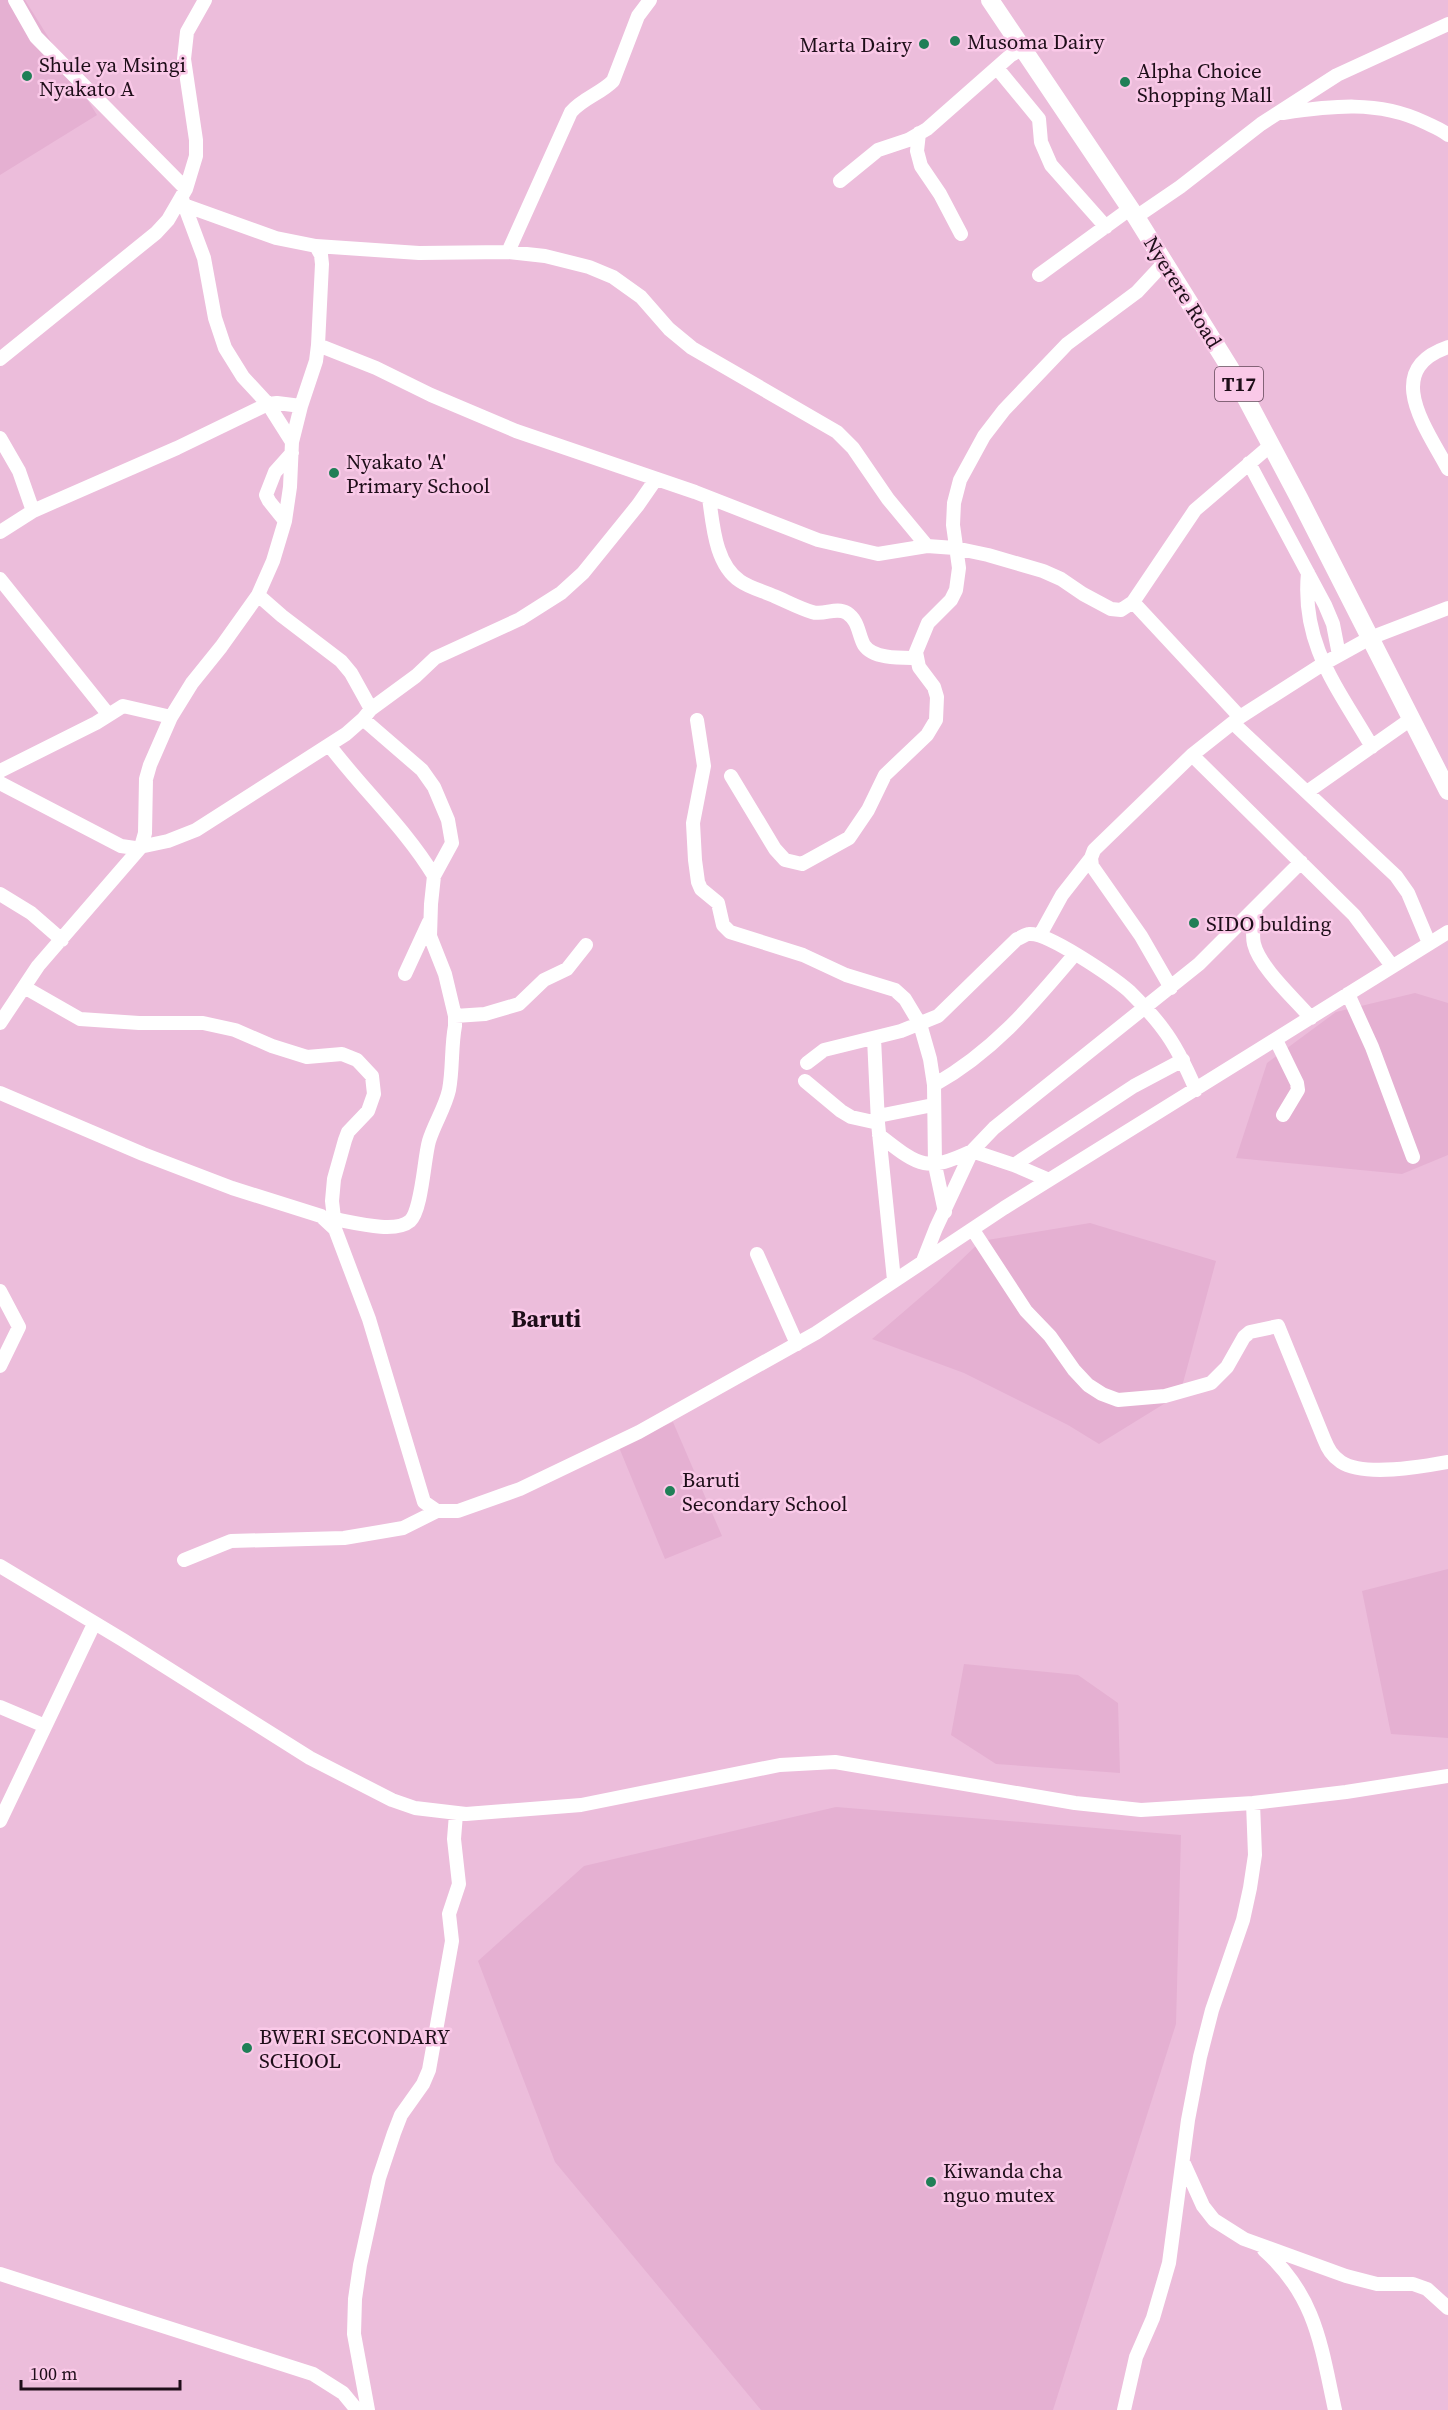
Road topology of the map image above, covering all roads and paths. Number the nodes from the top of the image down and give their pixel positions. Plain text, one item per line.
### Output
1 (15, 0) edge
2 (206, 0) edge
3 (650, 0) edge
4 (990, 0) edge
5 (1448, 24) edge
6 (1022, 49) junction
7 (997, 68) junction
8 (1278, 114) junction
9 (919, 133) junction
10 (1448, 135) edge
11 (840, 181) dead end
12 (184, 197) junction
13 (1134, 212) junction
14 (1106, 227) junction
15 (961, 234) dead end
16 (316, 246) junction
17 (508, 252) junction
18 (1164, 262) junction
19 (1039, 275) dead end
20 (318, 345) junction
21 (1448, 347) edge
22 (0, 359) edge
23 (268, 404) junction
24 (301, 406) junction
25 (0, 438) edge
26 (1271, 446) junction
27 (292, 447) junction
28 (1249, 463) junction
29 (1448, 469) edge
30 (656, 478) junction
31 (710, 498) junction
32 (33, 511) junction
33 (285, 521) junction
34 (0, 532) edge
35 (927, 546) junction
36 (955, 548) junction
37 (1308, 573) junction
38 (0, 579) edge
39 (258, 595) junction
40 (1132, 602) junction
41 (1448, 608) edge
42 (1370, 638) junction
43 (1339, 655) junction
44 (916, 658) junction
45 (1323, 664) junction
46 (108, 714) junction
47 (367, 714) junction
48 (171, 717) junction
49 (1411, 719) junction
50 (697, 720) dead end
51 (1237, 720) junction
52 (329, 745) junction
53 (1372, 747) junction
54 (1192, 755) junction
55 (0, 771) edge
56 (731, 776) dead end
57 (0, 783) edge
58 (1448, 791) edge
59 (1307, 792) junction
60 (141, 847) junction
61 (1091, 858) junction
62 (1301, 862) junction
63 (434, 876) junction
64 (0, 894) edge
65 (1256, 907) junction
66 (430, 920) junction
67 (1448, 932) edge
68 (1040, 935) junction
69 (62, 940) junction
70 (1429, 943) junction
71 (586, 945) dead end
72 (1075, 954) junction
73 (1392, 966) junction
74 (405, 974) dead end
75 (24, 987) junction
76 (1171, 988) junction
77 (1348, 994) junction
78 (1146, 1008) junction
79 (455, 1016) junction
80 (1311, 1018) junction
81 (0, 1023) edge
82 (920, 1024) junction
83 (874, 1038) junction
84 (1276, 1040) junction
85 (1183, 1060) junction
86 (807, 1063) dead end
87 (805, 1081) dead end
88 (934, 1085) junction
89 (1196, 1090) junction
90 (0, 1093) edge
91 (933, 1105) junction
92 (1283, 1115) dead end
93 (878, 1125) junction
94 (972, 1151) junction
95 (1413, 1157) dead end
96 (935, 1165) junction
97 (1014, 1165) junction
98 (1049, 1180) junction
99 (945, 1212) junction
100 (334, 1224) junction
101 (973, 1230) junction
102 (757, 1254) dead end
103 (923, 1261) junction
104 (894, 1280) junction
105 (0, 1291) edge
106 (797, 1344) junction
107 (0, 1366) edge
108 (1448, 1462) edge
109 (437, 1511) junction
110 (184, 1560) dead end
111 (0, 1566) edge
112 (94, 1624) junction
113 (0, 1707) edge
114 (45, 1725) junction
115 (1448, 1776) edge
116 (1253, 1803) junction
117 (456, 1814) junction
118 (0, 1821) edge
119 (1184, 2162) junction
120 (1260, 2246) junction
121 (0, 2274) edge
122 (1448, 2308) edge
123 (343, 2393) junction
124 (340, 2410) edge
125 (357, 2410) edge
126 (368, 2410) edge
127 (1124, 2410) edge
128 (1335, 2410) edge

1 - 12 street
2 - 12 street
3 - 17 street
4 - 6 main road, Nyerere Road / T17
5 - 8 street
6 - 7 street
6 - 13 main road, Nyerere Road / T17
7 - 9 street
7 - 14 street
8 - 10 street
8 - 13 street
9 - 11 street
9 - 15 street
12 - 16 street
12 - 22 street
12 - 23 street
13 - 14 street
13 - 18 main road, Nyerere Road / T17
14 - 19 street
16 - 17 street
16 - 20 street
17 - 35 street
18 - 26 main road, Nyerere Road / T17
18 - 36 street
20 - 24 street
20 - 30 street
21 - 29 street
23 - 24 street
23 - 27 street
23 - 32 street
24 - 27 street
25 - 32 street
26 - 28 street
26 - 42 main road, Nyerere Road / T17
27 - 33 street
27 - 33 street
28 - 37 street
28 - 40 street
30 - 31 street
30 - 47 street
31 - 35 street
31 - 44 street
32 - 34 street
33 - 39 street
35 - 36 street
36 - 40 street
36 - 44 street
37 - 43 street
37 - 45 street
38 - 46 street
39 - 47 street
39 - 48 street
40 - 51 street
41 - 42 street
42 - 43 street
42 - 49 main road, Nyerere Road / T17
43 - 45 street
44 - 56 street
45 - 51 street
45 - 53 street
46 - 48 street
46 - 55 street
47 - 52 street
47 - 63 street
48 - 60 street
49 - 53 street
49 - 58 main road, Nyerere Road / T17
50 - 82 street
51 - 54 street
51 - 59 street
52 - 60 street
52 - 63 street
53 - 59 street
54 - 61 street
54 - 62 street
57 - 60 street
59 - 70 street
60 - 69 street
61 - 68 street
61 - 76 street
62 - 65 street
62 - 73 street
63 - 66 street
64 - 69 street
65 - 76 street
65 - 80 street
66 - 74 street
66 - 79 street
67 - 70 street
68 - 72 street
68 - 82 street
69 - 75 street
70 - 73 street
71 - 79 street
72 - 78 street
72 - 88 street
73 - 77 street
75 - 81 street
75 - 100 street
76 - 78 street
77 - 80 street
77 - 95 street
78 - 85 street
78 - 94 street
79 - 100 street
80 - 84 street
82 - 83 street
82 - 88 street
83 - 86 street
83 - 93 street
84 - 89 street
84 - 92 street
85 - 89 street
85 - 97 street
87 - 93 street
88 - 91 street
89 - 98 street
90 - 100 street
91 - 93 street
91 - 96 street
93 - 96 street
93 - 104 street
94 - 96 street
94 - 97 street
94 - 99 street
96 - 99 street
97 - 98 street
98 - 101 street
99 - 103 street
100 - 109 street
101 - 103 street
101 - 108 street
102 - 106 street
103 - 104 street
104 - 106 street
105 - 107 street
106 - 109 street
109 - 110 street
111 - 112 street
112 - 114 street
112 - 117 street
113 - 114 street
114 - 118 street
115 - 116 street
116 - 117 street
116 - 119 street
117 - 126 street
119 - 120 street
119 - 127 street
120 - 122 street
120 - 128 street
121 - 123 street
123 - 124 street
123 - 125 street

